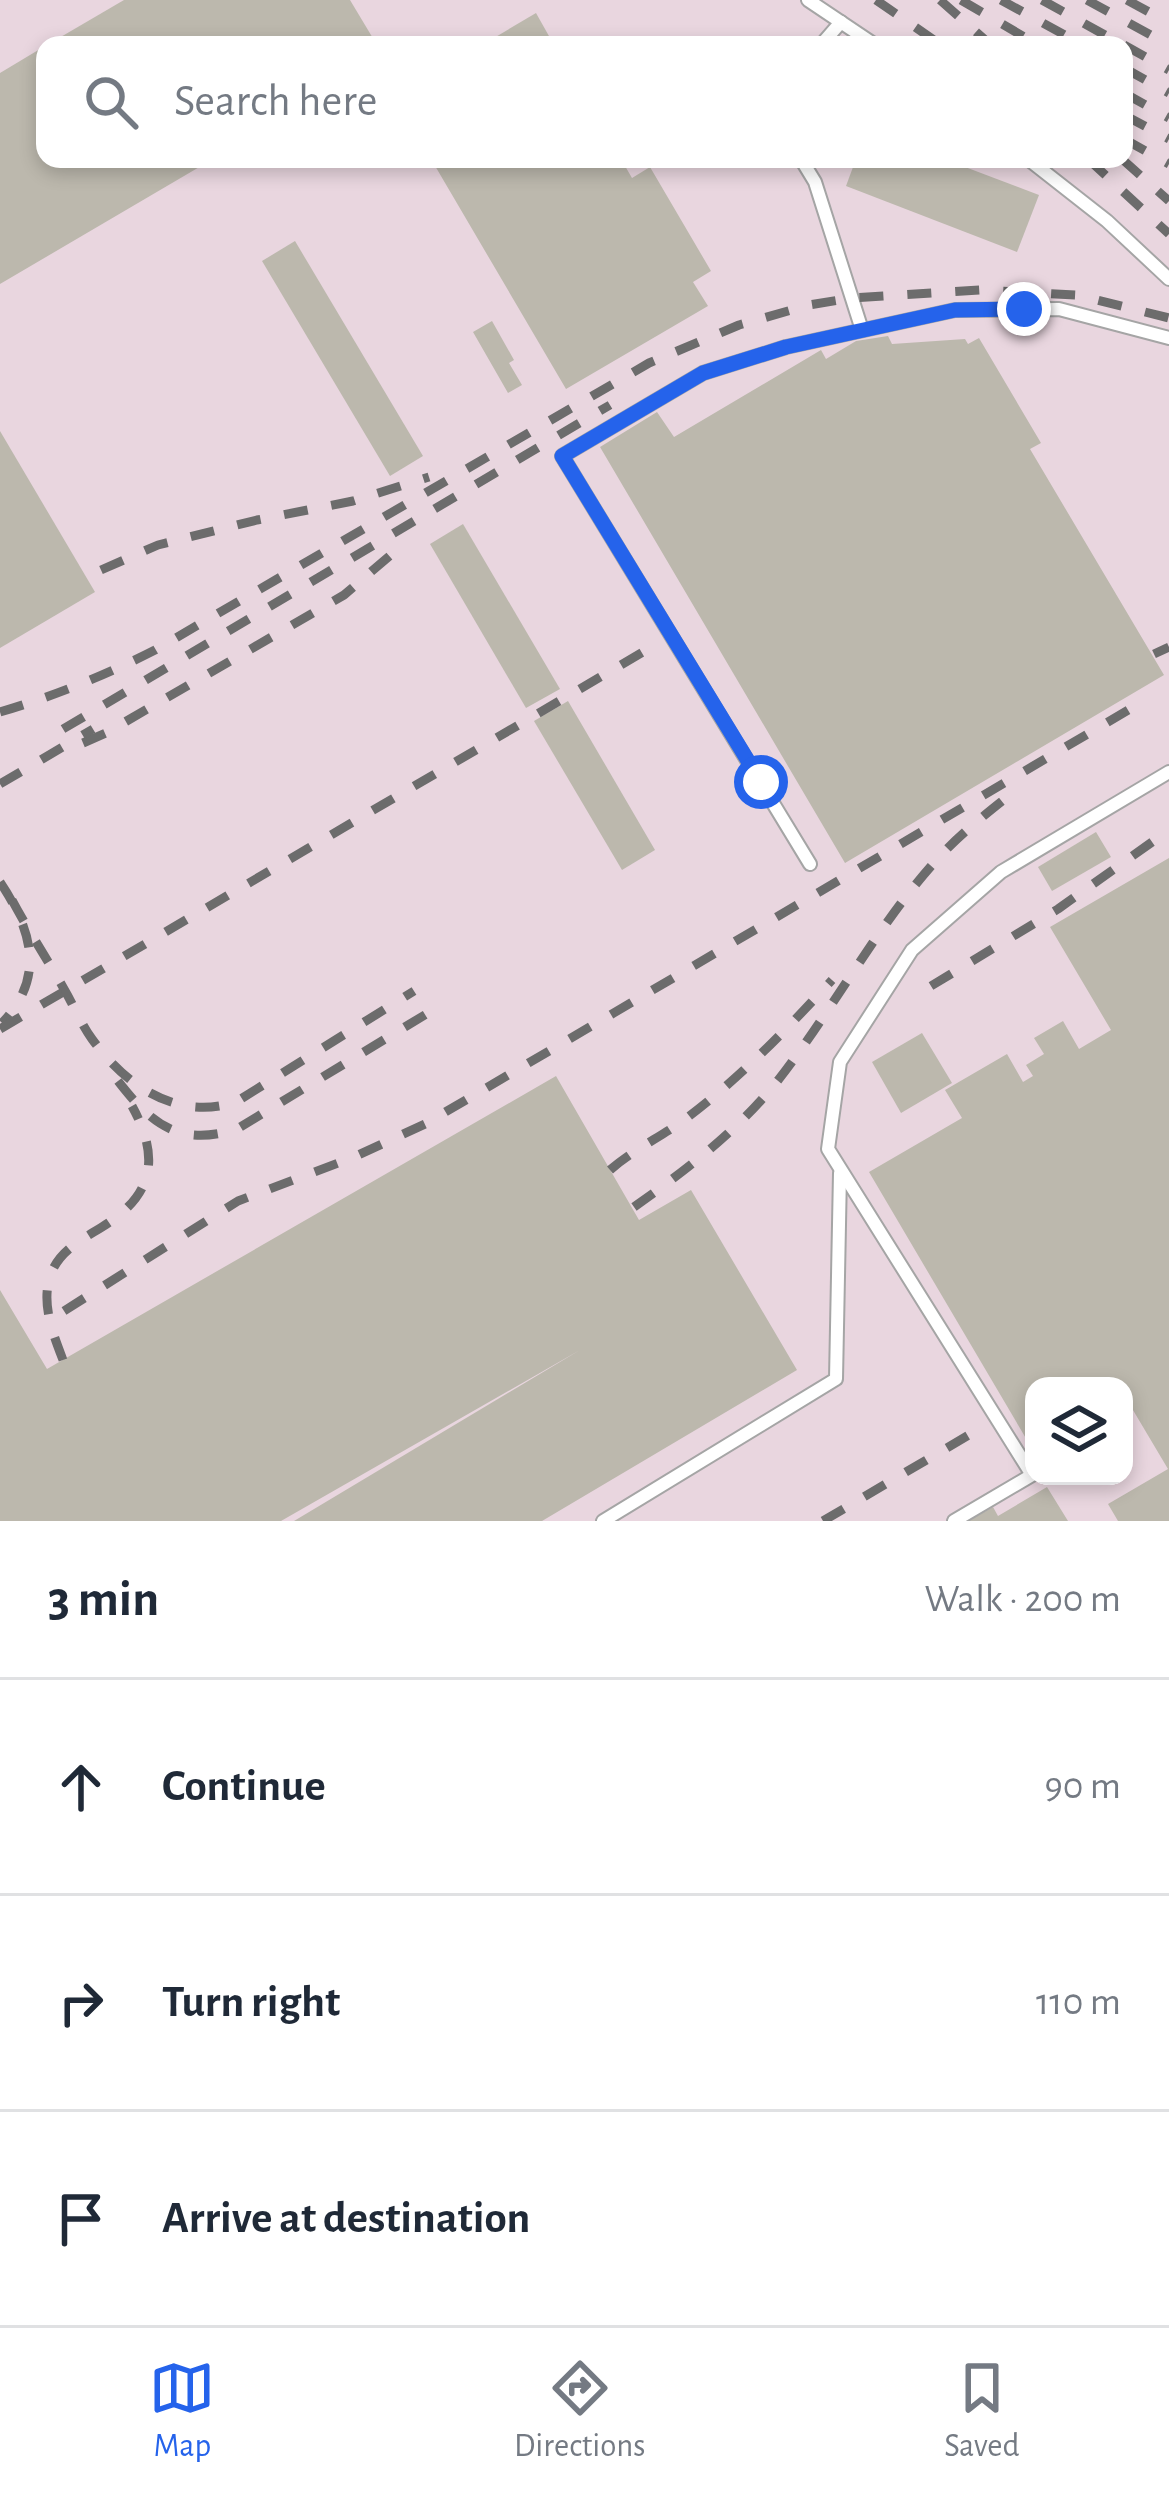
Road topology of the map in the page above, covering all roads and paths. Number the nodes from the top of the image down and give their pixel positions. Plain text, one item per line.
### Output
1 (808, 0) edge
2 (841, 22) junction
3 (828, 36) edge
4 (862, 36) edge
5 (806, 168) edge
6 (816, 168) edge
7 (1039, 168) edge
8 (815, 182) junction
9 (1169, 279) edge
10 (862, 330) junction
11 (1169, 338) edge
12 (1169, 772) edge
13 (810, 864) dead end
14 (840, 1168) junction
15 (604, 1521) edge
16 (954, 1521) edge

1 - 2 lane
2 - 3 lane
2 - 4 lane
5 - 8 lane
6 - 8 lane
7 - 9 lane
8 - 10 lane
10 - 11 lane
10 - 13 lane
12 - 14 lane
14 - 15 lane
14 - 16 lane

